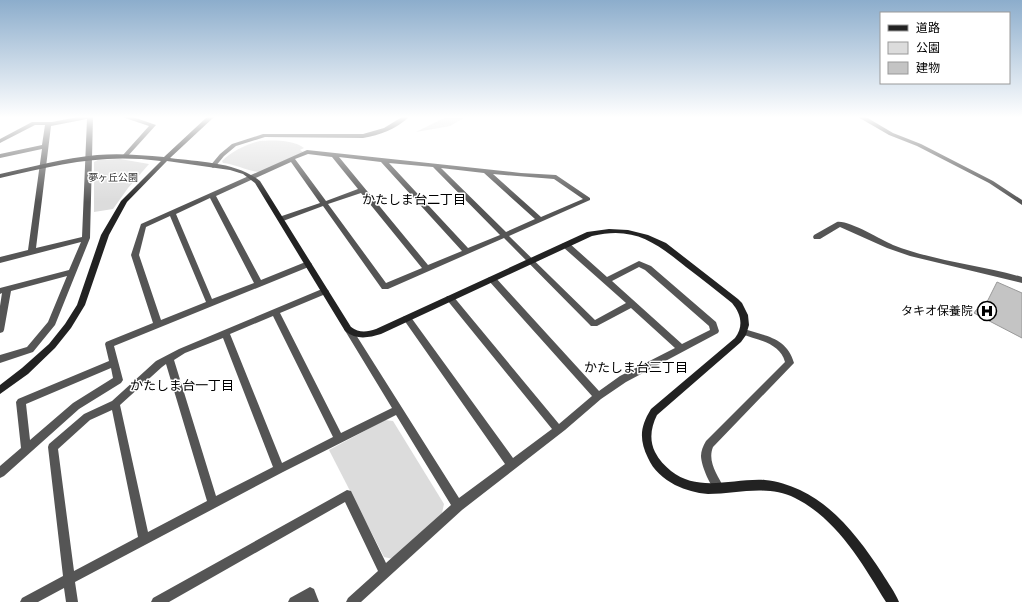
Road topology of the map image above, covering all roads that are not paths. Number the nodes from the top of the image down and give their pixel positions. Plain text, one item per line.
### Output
1 (89, 145) edge
2 (135, 145) edge
3 (181, 145) edge
4 (234, 145) edge
5 (918, 145) edge
6 (46, 146) joint
7 (334, 155) junction
8 (0, 156) edge
9 (125, 156) junction
10 (89, 158) junction
11 (292, 159) junction
12 (165, 160) junction
13 (383, 160) junction
14 (213, 166) junction
15 (435, 166) junction
16 (43, 167) junction
17 (486, 171) junction
18 (0, 176) edge
19 (252, 177) junction
20 (362, 190) junction
21 (212, 195) junction
22 (324, 203) junction
23 (1022, 203) edge
24 (172, 213) junction
25 (281, 219) junction
26 (540, 220) junction
27 (505, 235) junction
28 (817, 237) dead end
29 (86, 238) junction
30 (566, 244) junction
31 (32, 252) junction
32 (467, 252) junction
33 (0, 260) edge
34 (531, 261) junction
35 (308, 264) junction
36 (427, 269) junction
37 (72, 272) junction
38 (492, 279) junction
39 (1022, 280) edge
40 (606, 281) junction
41 (259, 284) junction
42 (4, 290) edge
43 (325, 291) junction
44 (450, 298) junction
45 (210, 303) junction
46 (632, 304) junction
47 (275, 312) junction
48 (407, 318) junction
49 (158, 324) junction
50 (348, 329) junction
51 (0, 330) edge
52 (744, 332) junction
53 (225, 333) junction
54 (681, 348) junction
55 (169, 358) junction
56 (0, 359) edge
57 (114, 363) junction
58 (0, 390) edge
59 (598, 396) junction
60 (115, 404) junction
61 (398, 409) junction
62 (558, 430) junction
63 (339, 439) junction
64 (26, 449) junction
65 (512, 465) junction
66 (279, 469) junction
67 (0, 473) edge
68 (719, 488) junction
69 (213, 503) junction
70 (458, 506) junction
71 (144, 540) junction
72 (386, 573) junction
73 (69, 579) junction
74 (168, 599) edge
75 (26, 602) edge
76 (72, 602) edge
77 (157, 602) edge
78 (294, 602) edge
79 (313, 602) edge
80 (352, 602) edge
81 (893, 602) edge

1 - 10 street
2 - 9 street
3 - 12 street
4 - 14 street
5 - 23 street
6 - 8 street
6 - 16 street
7 - 11 street
7 - 13 street
7 - 20 street
9 - 10 street
9 - 12 street
10 - 16 street
10 - 29 street
11 - 19 street
11 - 22 street
12 - 14 street
12 - 58 street
13 - 15 street
13 - 32 street
14 - 19 street
15 - 17 street
15 - 27 street
16 - 18 street
16 - 31 street
17 - 26 street
17 - 26 street
19 - 21 street
19 - 25 street
20 - 22 street
20 - 36 street
21 - 24 street
21 - 41 street
22 - 25 street
22 - 36 street
24 - 45 street
24 - 49 street
25 - 35 street
26 - 27 street
27 - 32 street
27 - 34 street
28 - 39 street
29 - 31 street
29 - 37 street
30 - 34 street
30 - 40 street
30 - 52 street
31 - 33 street
32 - 36 street
34 - 38 street
34 - 46 street
35 - 41 street
35 - 43 street
37 - 42 street
37 - 56 street
38 - 44 street
38 - 59 street
40 - 46 street
40 - 54 street
41 - 45 street
42 - 51 street
43 - 47 street
43 - 50 street
44 - 48 street
44 - 62 street
45 - 49 street
46 - 54 street
47 - 53 street
47 - 63 street
48 - 50 street
48 - 65 street
49 - 57 street
50 - 61 street
52 - 68 street
52 - 68 street
53 - 55 street
53 - 66 street
54 - 59 street
55 - 60 street
55 - 69 street
57 - 64 street
57 - 64 street
59 - 62 street
60 - 71 street
60 - 73 street
61 - 63 street
61 - 70 street
62 - 65 street
63 - 66 street
64 - 67 street
65 - 70 street
66 - 69 street
68 - 81 street
69 - 71 street
70 - 72 street
71 - 73 street
72 - 74 street
72 - 80 street
73 - 75 street
73 - 76 street
74 - 77 street
78 - 79 street

